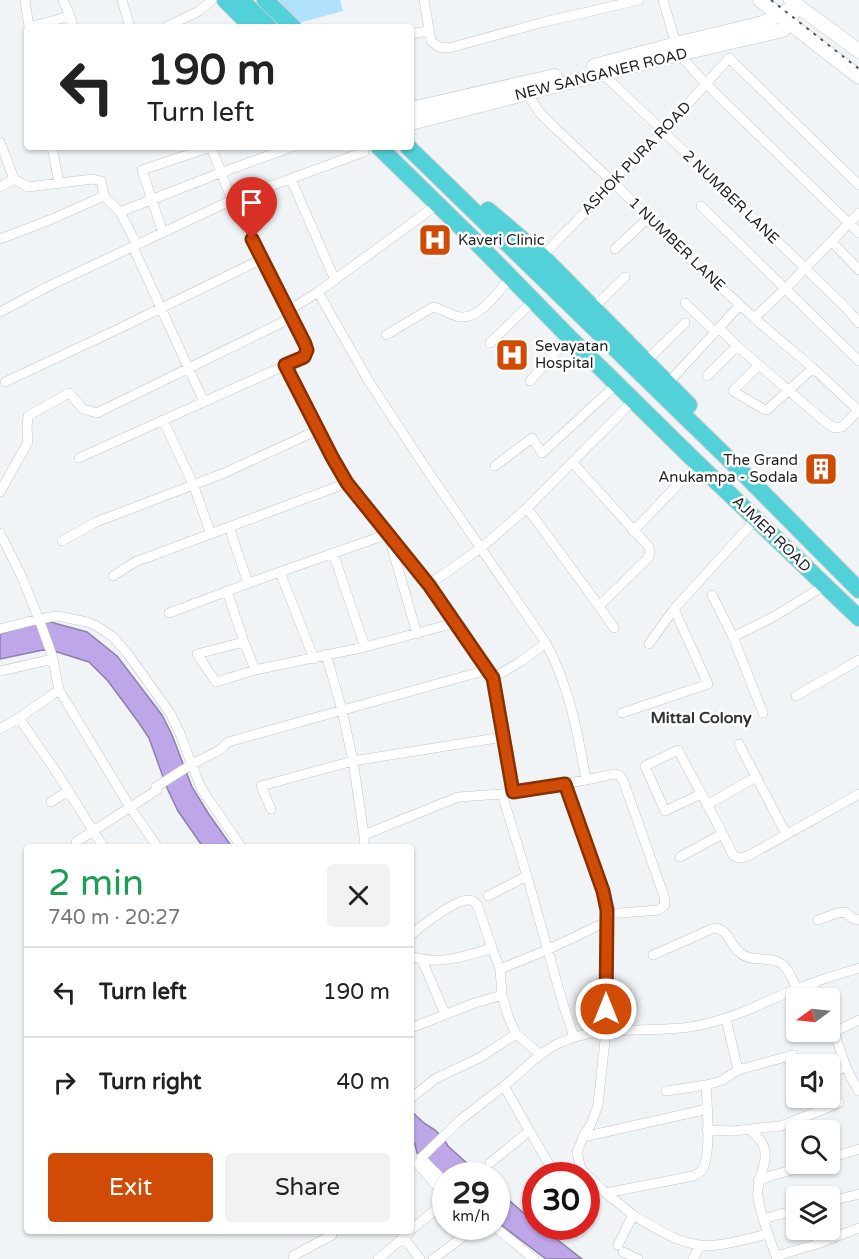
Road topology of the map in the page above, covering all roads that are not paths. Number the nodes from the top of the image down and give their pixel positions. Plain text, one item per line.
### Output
1 (25, 0) edge
2 (63, 0) edge
3 (122, 0) edge
4 (212, 0) edge
5 (225, 0) edge
6 (241, 0) edge
7 (256, 0) edge
8 (265, 0) edge
9 (424, 0) edge
10 (639, 0) edge
11 (663, 0) edge
12 (760, 0) edge
13 (795, 2) edge
14 (70, 16) junction
15 (783, 19) junction
16 (29, 24) edge
17 (40, 24) edge
18 (72, 24) edge
19 (129, 24) edge
20 (172, 24) edge
21 (249, 24) edge
22 (266, 24) edge
23 (281, 24) edge
24 (290, 24) edge
25 (428, 30) junction
26 (414, 33) edge
27 (677, 49) junction
28 (859, 51) edge
29 (602, 74) junction
30 (859, 77) edge
31 (706, 84) junction
32 (528, 93) junction
33 (414, 108) edge
34 (414, 122) edge
35 (663, 131) junction
36 (414, 139) edge
37 (0, 142) edge
38 (53, 150) edge
39 (203, 150) edge
40 (213, 150) edge
41 (284, 150) edge
42 (369, 150) edge
43 (373, 150) edge
44 (395, 150) edge
45 (411, 150) edge
46 (220, 173) junction
47 (14, 179) junction
48 (291, 179) junction
49 (59, 183) junction
50 (614, 183) junction
51 (859, 185) edge
52 (0, 187) edge
53 (104, 196) junction
54 (152, 199) junction
55 (232, 200) junction
56 (438, 204) junction
57 (702, 206) dead end
58 (120, 212) junction
59 (859, 213) edge
60 (648, 218) junction
61 (849, 224) junction
62 (163, 232) junction
63 (859, 233) edge
64 (0, 239) edge
65 (832, 242) junction
66 (135, 246) junction
67 (615, 249) dead end
68 (543, 257) junction
69 (262, 259) junction
70 (805, 269) junction
71 (859, 270) edge
72 (511, 277) junction
73 (626, 277) dead end
74 (335, 280) junction
75 (785, 289) junction
76 (318, 292) junction
77 (534, 300) junction
78 (685, 303) dead end
79 (740, 305) junction
80 (593, 308) junction
81 (161, 309) junction
82 (0, 312) edge
83 (290, 315) junction
84 (754, 318) junction
85 (686, 322) dead end
86 (859, 323) edge
87 (717, 330) junction
88 (386, 335) dead end
89 (569, 337) junction
90 (490, 343) dead end
91 (737, 346) junction
92 (646, 361) junction
93 (859, 361) edge
94 (285, 365) junction
95 (759, 365) junction
96 (188, 368) junction
97 (813, 368) junction
98 (707, 376) dead end
99 (530, 381) dead end
100 (5, 382) dead end
101 (668, 383) junction
102 (617, 384) junction
103 (790, 390) junction
104 (634, 400) junction
105 (204, 402) junction
106 (859, 411) edge
107 (163, 420) junction
108 (318, 430) junction
109 (79, 458) dead end
110 (572, 462) junction
111 (698, 464) junction
112 (495, 466) dead end
113 (739, 469) junction
114 (347, 483) junction
115 (193, 484) junction
116 (0, 492) edge
117 (527, 508) junction
118 (756, 519) junction
119 (229, 527) junction
120 (633, 531) junction
121 (0, 533) edge
122 (211, 534) junction
123 (388, 534) junction
124 (62, 541) dead end
125 (481, 549) junction
126 (333, 554) junction
127 (280, 572) junction
128 (113, 576) dead end
129 (248, 583) junction
130 (429, 585) junction
131 (825, 585) junction
132 (859, 590) edge
133 (227, 591) junction
134 (712, 596) dead end
135 (859, 605) edge
136 (599, 606) junction
137 (674, 609) junction
138 (170, 613) dead end
139 (859, 618) edge
140 (39, 620) junction
141 (455, 623) junction
142 (614, 628) dead end
143 (0, 629) edge
144 (417, 634) junction
145 (733, 638) junction
146 (244, 642) junction
147 (546, 643) junction
148 (648, 644) dead end
149 (365, 647) junction
150 (326, 654) junction
151 (52, 657) junction
152 (314, 659) junction
153 (859, 660) edge
154 (255, 670) junction
155 (0, 671) edge
156 (490, 674) junction
157 (59, 690) junction
158 (796, 696) dead end
159 (342, 710) junction
160 (622, 713) dead end
161 (763, 713) dead end
162 (19, 718) junction
163 (0, 729) edge
164 (503, 737) junction
165 (739, 744) dead end
166 (353, 761) junction
167 (192, 764) junction
168 (756, 777) junction
169 (586, 780) junction
170 (565, 784) junction
171 (68, 791) junction
172 (513, 792) junction
173 (502, 794) junction
174 (701, 794) junction
175 (859, 794) edge
176 (51, 802) dead end
177 (707, 806) junction
178 (130, 807) junction
179 (271, 809) dead end
180 (93, 830) junction
181 (722, 834) junction
182 (786, 834) junction
183 (364, 835) junction
184 (76, 842) dead end
185 (102, 844) edge
186 (155, 844) edge
187 (239, 844) edge
188 (364, 844) edge
189 (680, 856) dead end
190 (527, 876) junction
191 (488, 896) dead end
192 (607, 918) junction
193 (818, 920) dead end
194 (859, 920) edge
195 (414, 932) edge
196 (492, 948) junction
197 (547, 950) junction
198 (653, 955) dead end
199 (414, 957) edge
200 (422, 960) junction
201 (859, 968) edge
202 (500, 969) junction
203 (812, 983) junction
204 (796, 988) edge
205 (799, 988) edge
206 (814, 988) edge
207 (786, 993) edge
208 (502, 995) junction
209 (445, 1014) junction
210 (726, 1019) junction
211 (859, 1020) edge
212 (840, 1023) edge
213 (414, 1027) edge
214 (606, 1031) junction
215 (516, 1034) junction
216 (574, 1037) junction
217 (837, 1042) edge
218 (540, 1054) junction
219 (786, 1056) edge
220 (845, 1067) junction
221 (840, 1069) edge
222 (738, 1070) junction
223 (706, 1085) junction
224 (504, 1086) junction
225 (666, 1091) dead end
226 (859, 1091) edge
227 (414, 1096) edge
228 (827, 1108) edge
229 (708, 1109) junction
230 (750, 1129) junction
231 (530, 1130) junction
232 (707, 1130) junction
233 (583, 1137) junction
234 (859, 1149) edge
235 (840, 1155) edge
236 (419, 1161) junction
237 (491, 1162) edge
238 (548, 1162) edge
239 (432, 1172) edge
240 (786, 1172) edge
241 (432, 1179) edge
242 (758, 1180) junction
243 (606, 1192) junction
244 (859, 1194) edge
245 (840, 1199) edge
246 (432, 1212) edge
247 (786, 1213) edge
248 (633, 1215) junction
249 (764, 1219) junction
250 (414, 1228) edge
251 (859, 1228) edge
252 (332, 1234) edge
253 (407, 1234) edge
254 (408, 1234) edge
255 (768, 1234) junction
256 (510, 1239) edge
257 (459, 1240) edge
258 (700, 1246) junction
259 (293, 1256) dead end
260 (777, 1257) edge
261 (378, 1259) edge
262 (420, 1259) edge
263 (433, 1259) edge
264 (534, 1259) edge
265 (638, 1259) edge
266 (693, 1259) edge

1 - 16 street
2 - 14 street
3 - 19 street
4 - 20 street
5 - 21 highway
6 - 22 highway
7 - 23 highway
8 - 24 highway
9 - 25 street
10 - 25 street
11 - 27 street
12 - 15 main road
13 - 15 main road, NEW SANGANER ROAD
13 - 28 main road, NEW SANGANER ROAD
14 - 17 street
14 - 18 street
15 - 27 main road, NEW SANGANER ROAD
15 - 30 main road
25 - 26 street
27 - 29 main road, NEW SANGANER ROAD
27 - 31 street
27 - 33 main road, NEW SANGANER ROAD
29 - 32 main road, NEW SANGANER ROAD
29 - 35 street, 2 NUMBER LANE
31 - 35 street, ASHOK PURA ROAD
31 - 51 street, ASHOK PURA ROAD
31 - 61 street
32 - 34 main road, NEW SANGANER ROAD
32 - 50 street, 1 NUMBER LANE
35 - 50 street, ASHOK PURA ROAD
35 - 70 street, 2 NUMBER LANE
36 - 68 highway, AJMER ROAD
37 - 47 street
38 - 49 street
39 - 54 street
40 - 46 street
41 - 46 street
42 - 48 street
43 - 56 highway, AJMER ROAD
44 - 135 highway
45 - 113 highway
46 - 54 street
46 - 55 street
47 - 49 street
47 - 52 street
48 - 55 street
48 - 74 street
49 - 53 street
50 - 60 street, 1 NUMBER LANE
50 - 68 street, ASHOK PURA ROAD
53 - 58 street
53 - 64 street
54 - 58 street
54 - 62 street
55 - 62 street
55 - 69 street
56 - 72 highway, AJMER ROAD
56 - 74 street
57 - 75 street
58 - 66 street
59 - 61 street
60 - 67 street
60 - 79 street, 1 NUMBER LANE
61 - 63 street
61 - 65 street
62 - 66 street
65 - 70 street
65 - 71 street
66 - 81 street
66 - 82 street
68 - 80 highway, AJMER ROAD
69 - 81 street
69 - 83 street
70 - 75 street
70 - 86 street, 2 NUMBER LANE
72 - 77 highway, AJMER ROAD
72 - 88 street
73 - 80 street
74 - 76 street
75 - 84 street
75 - 93 street
76 - 83 street
76 - 125 street
77 - 89 highway, AJMER ROAD
77 - 90 street
78 - 87 street
79 - 84 street, 1 NUMBER LANE
79 - 87 street
80 - 92 highway, AJMER ROAD
81 - 96 street
81 - 100 street
83 - 94 street
83 - 96 street
84 - 97 street
85 - 92 street
87 - 91 street
87 - 101 street
89 - 99 street
89 - 102 highway, AJMER ROAD
91 - 95 street
91 - 98 street
92 - 101 highway, AJMER ROAD
94 - 105 street
94 - 108 street
95 - 103 street
95 - 103 street
96 - 105 street
96 - 116 street
97 - 103 street
97 - 106 street
101 - 113 highway, AJMER ROAD
102 - 104 highway, AJMER ROAD
102 - 112 street
103 - 106 street
104 - 110 street
104 - 111 highway, AJMER ROAD
105 - 107 street
107 - 109 street
107 - 115 street
108 - 114 street
108 - 115 street
110 - 117 street
110 - 120 street
111 - 118 highway, AJMER ROAD
111 - 120 street
113 - 132 highway, AJMER ROAD
114 - 119 street
114 - 123 street
115 - 122 street
115 - 124 street
117 - 125 street
117 - 136 street
118 - 131 highway, AJMER ROAD
118 - 137 street
119 - 122 street
119 - 129 street
120 - 136 street
121 - 140 street
122 - 128 street
123 - 126 street
123 - 130 street
123 - 144 street
125 - 130 street
125 - 147 street
126 - 127 street
126 - 149 street
127 - 129 street
127 - 152 street
129 - 133 street
130 - 141 street
131 - 139 highway, AJMER ROAD
131 - 145 street
133 - 138 street
133 - 146 street
134 - 145 street
136 - 142 street
137 - 148 street
137 - 160 street
140 - 143 street
140 - 151 street
140 - 167 street
141 - 144 street
141 - 156 street
144 - 149 street
145 - 161 street
146 - 154 street
146 - 154 street
147 - 156 street
147 - 169 street
149 - 150 street
150 - 152 street
150 - 159 street
151 - 155 street
151 - 157 street
152 - 154 street
153 - 158 street
156 - 159 street
156 - 164 street
157 - 162 street
157 - 178 street
159 - 166 street
159 - 167 street
162 - 163 street
162 - 171 street
164 - 166 street
164 - 172 street
165 - 168 street
166 - 179 street
166 - 183 street
167 - 178 street
167 - 187 street
168 - 177 street
168 - 182 street
169 - 170 street
169 - 192 street
170 - 172 street
170 - 192 street
171 - 176 street
171 - 180 street
172 - 173 street
173 - 183 street
173 - 190 street
174 - 174 street
174 - 177 street
175 - 182 street
177 - 181 street
178 - 180 street
178 - 186 street
180 - 184 street
180 - 185 street
181 - 182 street
181 - 189 street
183 - 188 street
190 - 191 street
190 - 197 street
192 - 197 street
192 - 214 street
193 - 194 street
195 - 196 street
196 - 200 street
196 - 202 street
197 - 202 street
197 - 216 street
198 - 204 street
199 - 200 street
200 - 209 street
201 - 203 street
202 - 208 street
203 - 205 street
203 - 206 street
207 - 210 street
208 - 209 street
208 - 215 street
209 - 213 street
210 - 214 street
210 - 222 street
211 - 212 street
214 - 216 street
214 - 233 street
215 - 218 street
215 - 227 street
216 - 218 street
217 - 220 street
218 - 224 street
219 - 222 street
220 - 221 street
220 - 226 street
222 - 223 street
223 - 225 street
223 - 229 street
224 - 231 street
224 - 236 street
228 - 230 street
229 - 232 street
229 - 233 street
230 - 232 street
230 - 242 street
231 - 237 street
231 - 238 street
232 - 243 street
233 - 243 street
234 - 235 street
236 - 239 street
236 - 241 street
240 - 242 street
242 - 249 street
243 - 248 street
244 - 245 street
246 - 250 street
247 - 249 street
248 - 258 street
248 - 265 street
249 - 255 street
251 - 260 street
252 - 259 street
253 - 261 street
254 - 262 street
255 - 258 street
255 - 260 street
256 - 264 street
257 - 263 street
258 - 266 street

